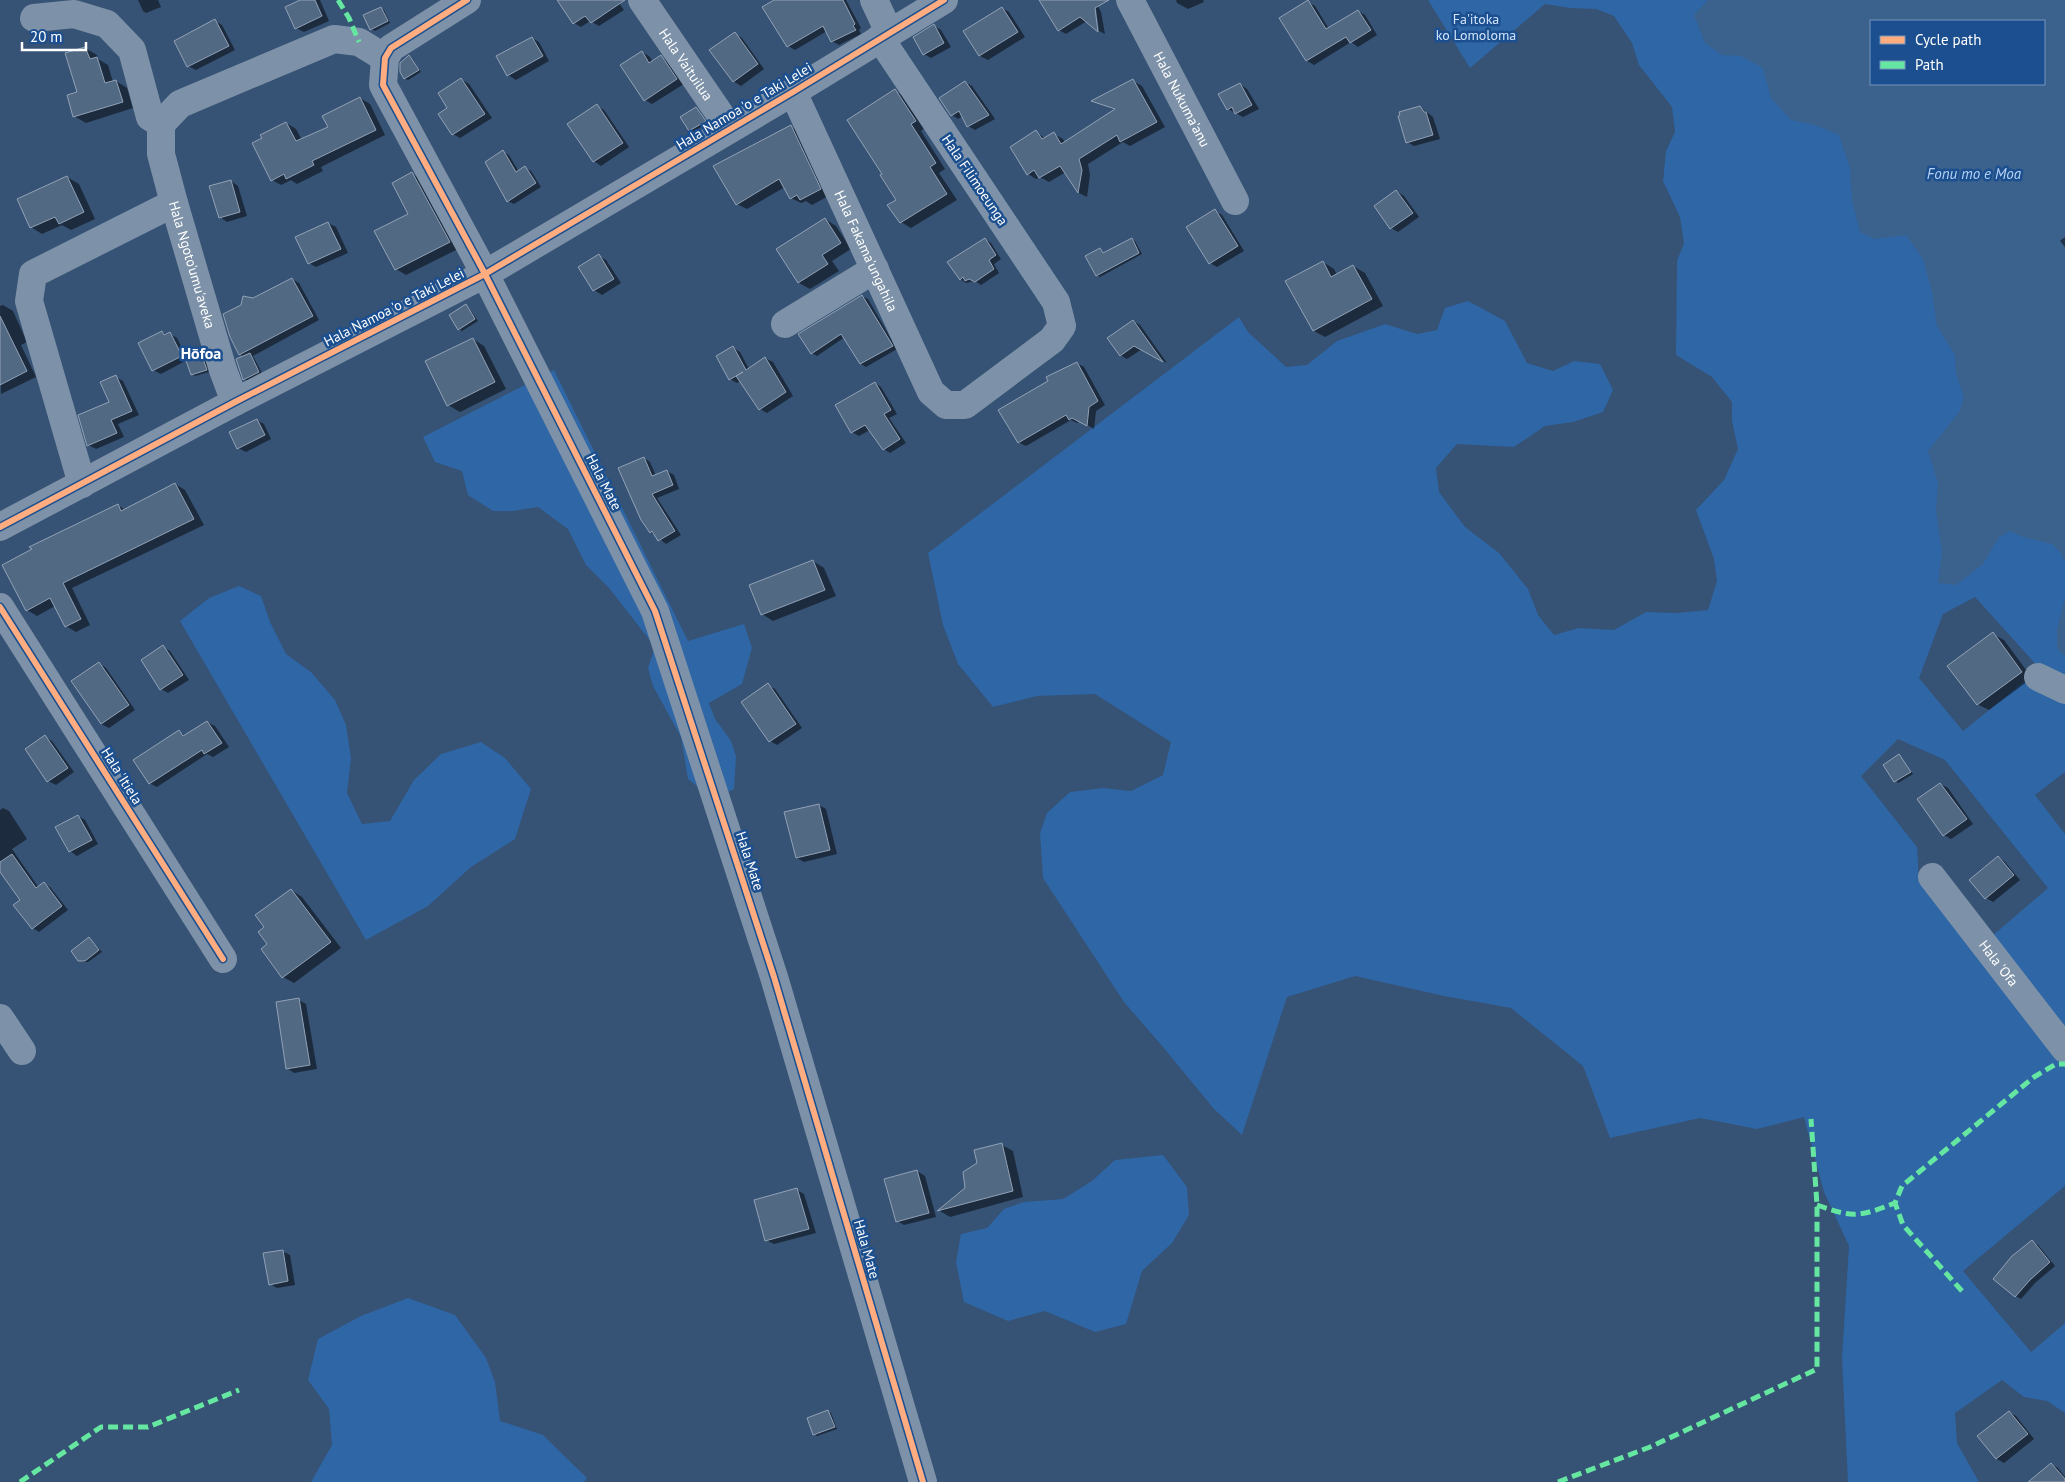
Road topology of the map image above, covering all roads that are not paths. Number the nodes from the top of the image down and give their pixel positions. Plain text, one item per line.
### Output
1 (467, 0) edge
2 (642, 0) edge
3 (874, 0) edge
4 (944, 0) edge
5 (1130, 0) edge
6 (34, 18) dead end
7 (884, 35) junction
8 (385, 58) junction
9 (793, 92) junction
10 (161, 124) junction
11 (730, 128) junction
12 (1235, 201) dead end
13 (174, 203) junction
14 (875, 269) junction
15 (485, 274) junction
16 (785, 324) dead end
17 (235, 402) junction
18 (946, 405) joint
19 (82, 484) junction
20 (0, 527) edge
21 (0, 607) edge
22 (2038, 678) dead end
23 (2065, 690) edge
24 (1932, 877) dead end
25 (223, 959) dead end
26 (0, 1018) edge
27 (2065, 1048) edge
28 (22, 1051) dead end
29 (923, 1482) edge

1 - 8 street
2 - 11 street, Hala Vaituilua
3 - 7 street, Hala Filimoeunga
4 - 7 street, Hala Namoa 'o e Taki Lelei
5 - 12 street, Hala Nukuma'anu
6 - 10 street
7 - 9 street, Hala Namoa 'o e Taki Lelei
7 - 18 street, Hala Filimoeunga
8 - 10 street
8 - 15 street, Hala Mate
9 - 11 street, Hala Namoa 'o e Taki Lelei
9 - 14 street, Hala Fakama'ungahila
10 - 13 street, Hala Ngoto'umu'aveka
11 - 15 street, Hala Namoa 'o e Taki Lelei
13 - 17 street, Hala Ngoto'umu'aveka
13 - 19 street
14 - 16 street
14 - 18 street, Hala Fakama'ungahila
15 - 17 street, Hala Namoa 'o e Taki Lelei
15 - 29 street, Hala Mate
17 - 19 street, Hala Namoa 'o e Taki Lelei
19 - 20 street, Hala Namoa 'o e Taki Lelei
21 - 25 street, Hala 'Itiela
22 - 23 street
24 - 27 street, Hala 'Ofa
26 - 28 street

